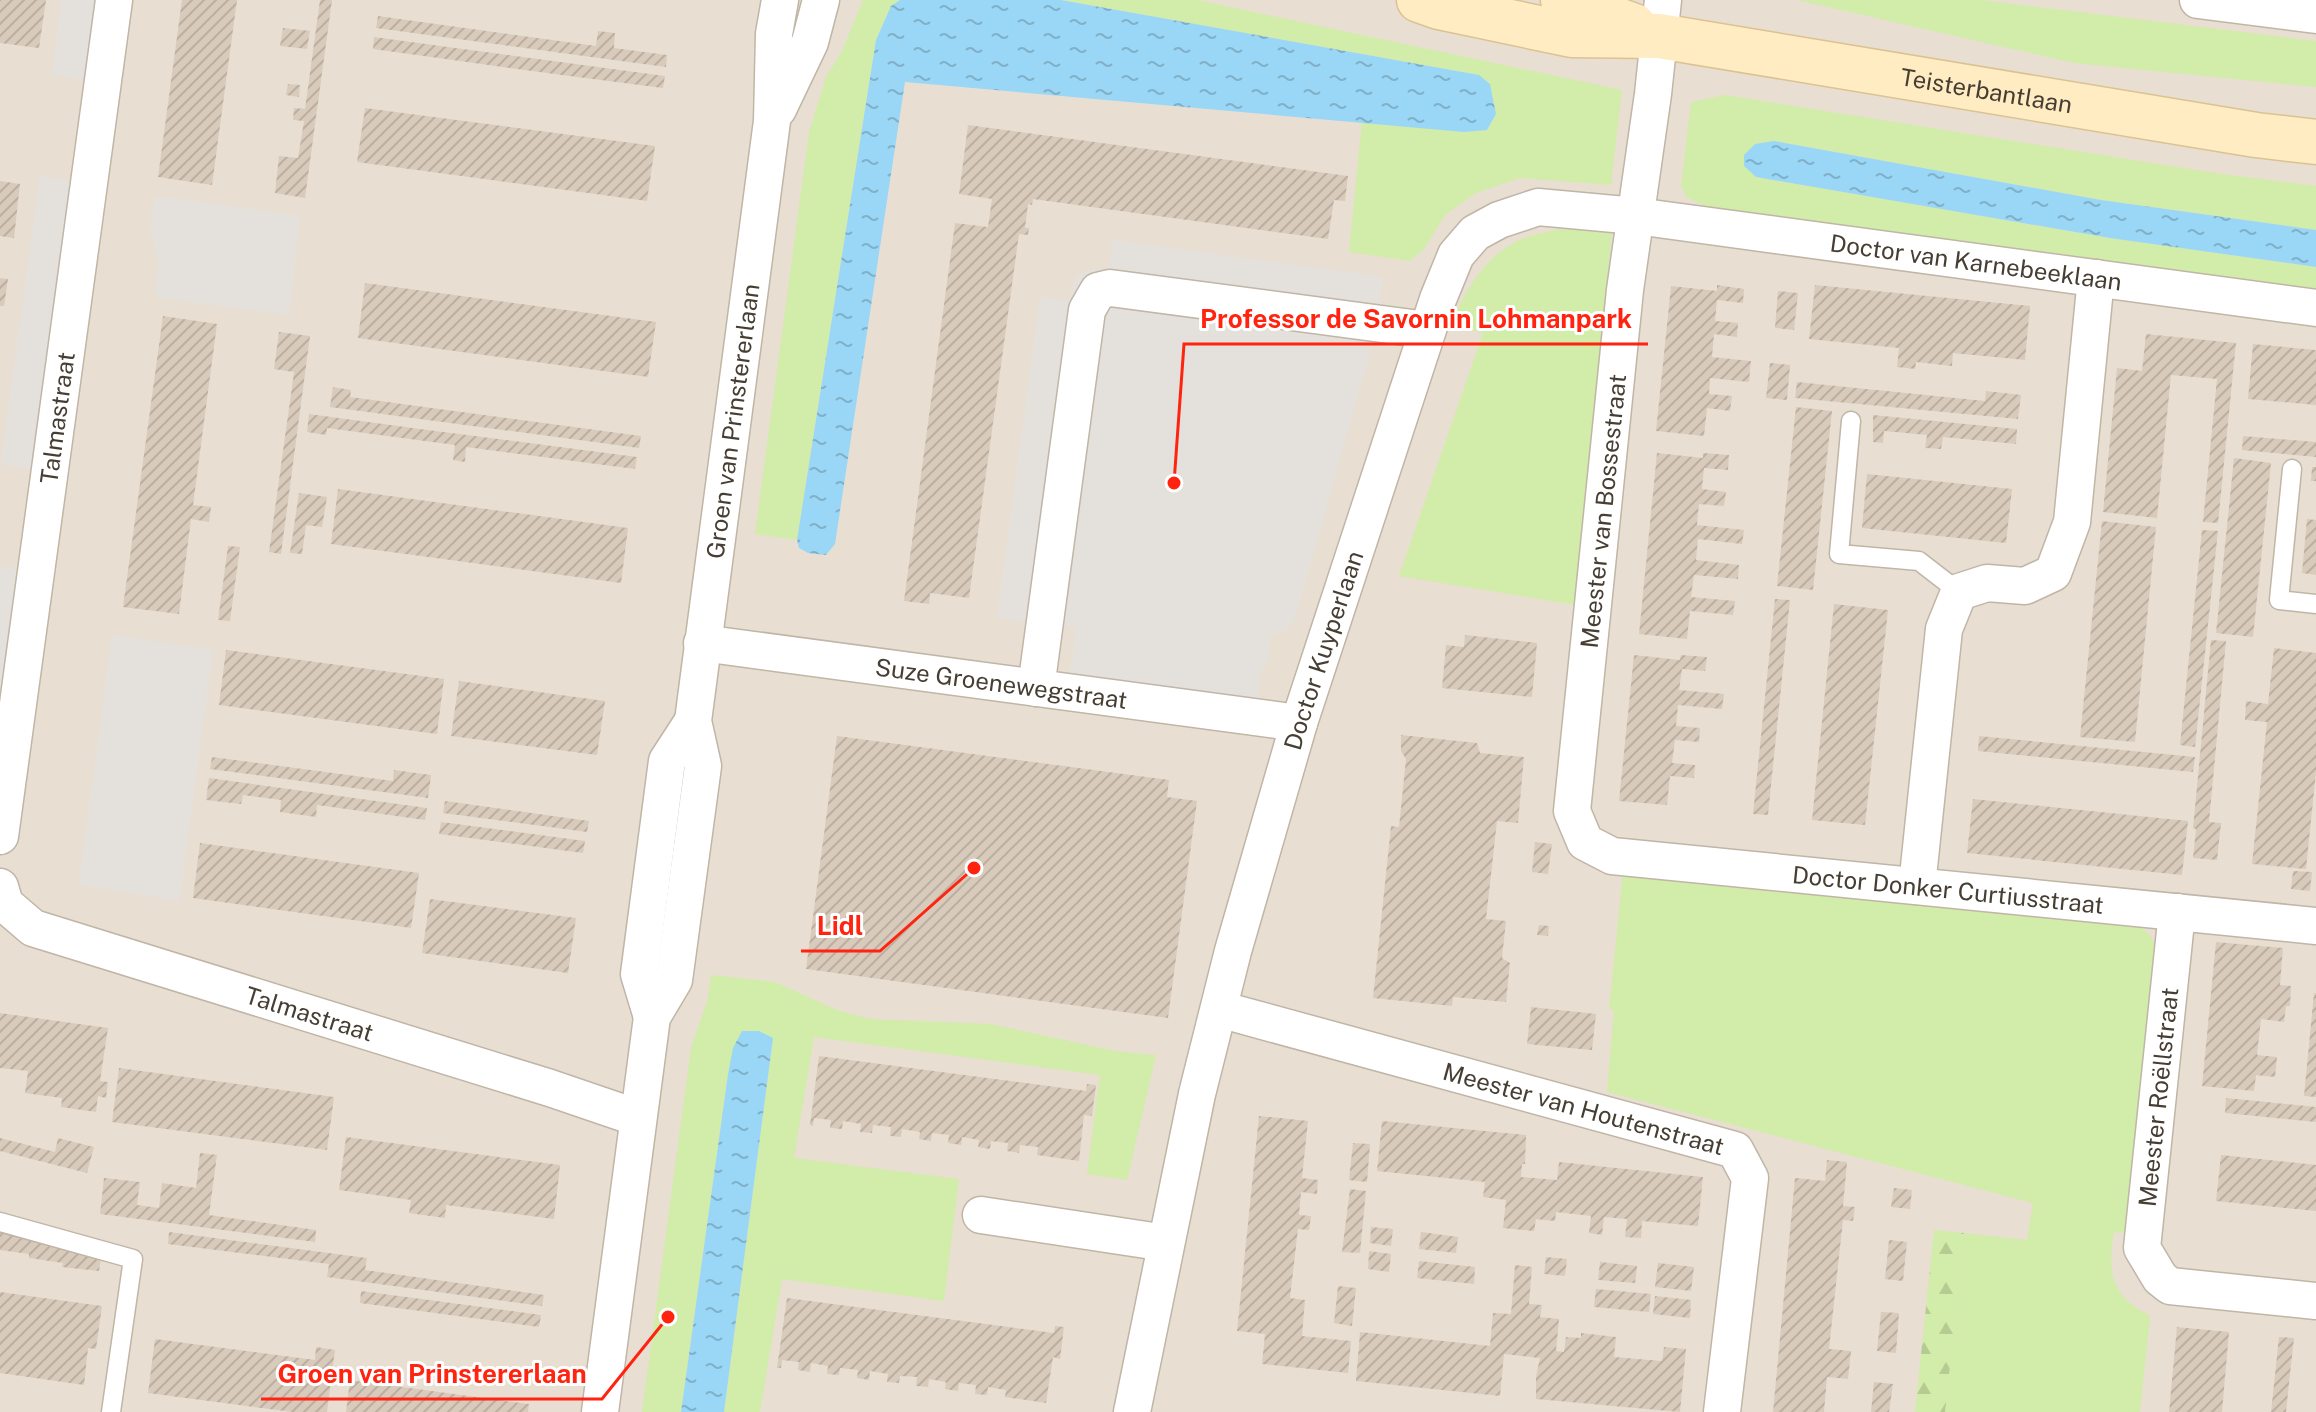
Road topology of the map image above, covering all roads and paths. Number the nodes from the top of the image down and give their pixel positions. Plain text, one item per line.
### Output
1 (114, 0) edge
2 (780, 0) edge
3 (821, 0) edge
4 (1419, 0) edge
5 (1563, 0) edge
6 (2198, 0) edge
7 (2316, 15) edge
8 (1661, 18) edge
9 (772, 121) junction
10 (2316, 142) edge
11 (1636, 216) junction
12 (2096, 278) junction
13 (2316, 308) edge
14 (1427, 330) junction
15 (1851, 421) dead end
16 (2292, 469) dead end
17 (1959, 592) junction
18 (2316, 604) edge
19 (702, 643) junction
20 (1036, 688) junction
21 (1299, 723) junction
22 (0, 836) edge
23 (1585, 842) joint
24 (1917, 886) junction
25 (0, 887) edge
26 (2177, 912) junction
27 (2316, 926) edge
28 (1219, 1009) junction
29 (638, 1118) junction
30 (981, 1215) dead end
31 (0, 1222) edge
32 (1166, 1243) junction
33 (2316, 1301) edge
34 (111, 1412) edge
35 (600, 1412) edge
36 (1132, 1412) edge
37 (1722, 1412) edge

1 - 22 street, Talmastraat
2 - 9 street, Groen van Prinstererlaan
3 - 9 street, Groen van Prinstererlaan
4 - 8 main road, Teisterbantlaan
5 - 8 main road, Teisterbantlaan
6 - 7 street
8 - 10 main road, Teisterbantlaan
8 - 11 street, Meester van Bossestraat
9 - 19 street, Groen van Prinstererlaan
11 - 12 street, Doctor van Karnebeeklaan
11 - 14 street, Doctor Kuyperlaan
11 - 23 street, Meester van Bossestraat
12 - 13 street, Doctor van Karnebeeklaan
12 - 17 street
14 - 20 street
14 - 21 street, Doctor Kuyperlaan
15 - 17 lane
16 - 18 lane
17 - 24 street
19 - 20 street, Suze Groenewegstraat
19 - 29 street, Groen van Prinstererlaan
20 - 21 street, Suze Groenewegstraat
21 - 28 street, Doctor Kuyperlaan
23 - 24 street, Doctor Donker Curtiusstraat
24 - 26 street, Doctor Donker Curtiusstraat
25 - 29 street, Talmastraat
26 - 27 street, Doctor Donker Curtiusstraat
26 - 33 street, Meester Roëllstraat
28 - 32 street, Doctor Kuyperlaan
28 - 37 street, Meester van Houtenstraat
29 - 35 street, Groen van Prinstererlaan
30 - 32 street
31 - 34 lane
32 - 36 street, Doctor Kuyperlaan

